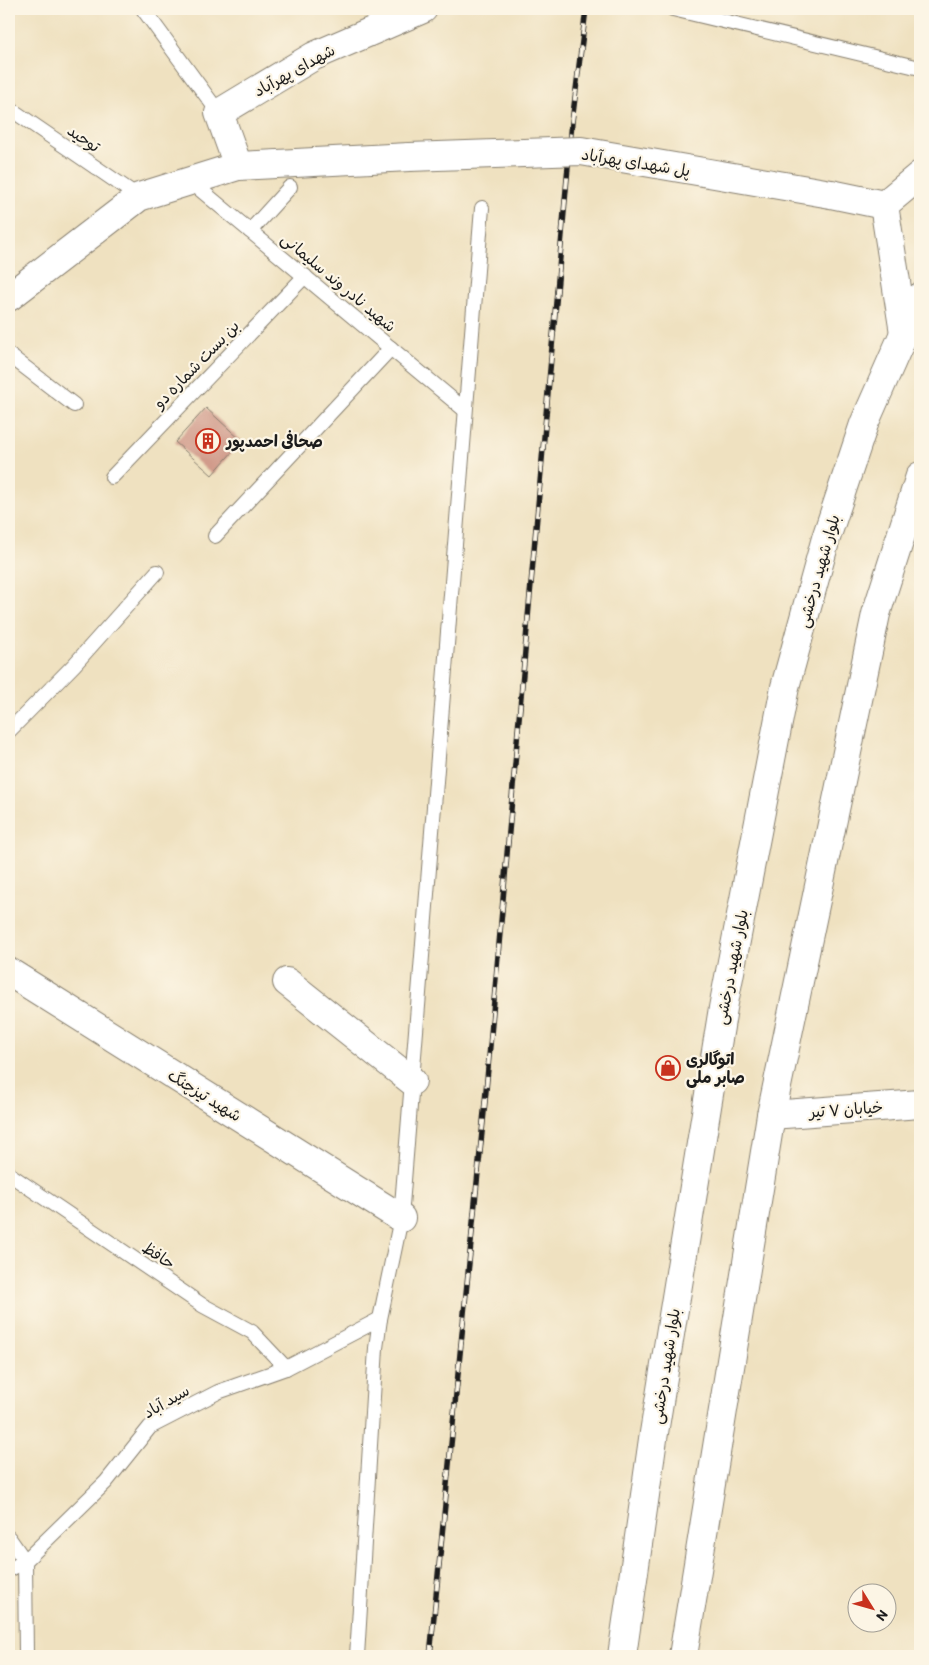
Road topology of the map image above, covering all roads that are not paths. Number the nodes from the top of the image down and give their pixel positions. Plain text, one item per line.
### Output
1 (143, 9) edge
2 (673, 9) edge
3 (404, 12) edge
4 (920, 68) edge
5 (9, 108) edge
6 (219, 112) junction
7 (238, 166) junction
8 (920, 175) edge
9 (190, 181) junction
10 (290, 187) dead end
11 (138, 197) junction
12 (884, 205) junction
13 (482, 208) dead end
14 (250, 231) junction
15 (305, 276) junction
16 (9, 297) edge
17 (920, 297) edge
18 (904, 333) junction
19 (391, 348) junction
20 (9, 355) edge
21 (74, 405) dead end
22 (465, 410) junction
23 (920, 476) edge
24 (112, 477) dead end
25 (215, 536) dead end
26 (157, 572) dead end
27 (9, 731) edge
28 (9, 972) edge
29 (286, 982) dead end
30 (412, 1081) junction
31 (920, 1104) edge
32 (771, 1115) junction
33 (9, 1174) edge
34 (401, 1218) junction
35 (380, 1319) junction
36 (286, 1368) junction
37 (9, 1538) edge
38 (25, 1561) junction
39 (9, 1570) edge
40 (26, 1656) edge
41 (357, 1656) edge
42 (622, 1656) edge
43 (683, 1656) edge

1 - 6 lane
2 - 4 lane
3 - 6 main road, شهدای پهرآباد
5 - 11 lane, توحید
6 - 7 main road
7 - 9 main road
7 - 12 main road, پل شهدای پهرآباد, bridge
8 - 12 main road
9 - 11 main road
9 - 14 lane, شهید نادر وند سلیمانی
10 - 14 lane
11 - 16 main road
12 - 18 main road
13 - 22 lane
14 - 15 lane, شهید نادر وند سلیمانی
15 - 19 lane, شهید نادر وند سلیمانی
15 - 24 lane, بن بست شماره دو
17 - 18 main road, بلوار شهید درخشی
18 - 42 main road, بلوار شهید درخشی
19 - 22 lane, شهید نادر وند سلیمانی
19 - 25 lane
20 - 21 lane
22 - 30 lane
23 - 32 main road
26 - 27 lane
28 - 34 main road, شهید تیزچنگ
29 - 30 main road
30 - 34 lane
31 - 32 main road, خیابان ۷ تیر
32 - 43 main road
33 - 36 lane, حافظ
34 - 35 lane
35 - 36 lane, سید آباد
35 - 41 lane
36 - 38 lane, سید آباد
37 - 38 lane
38 - 39 lane, سید آباد
38 - 40 lane

